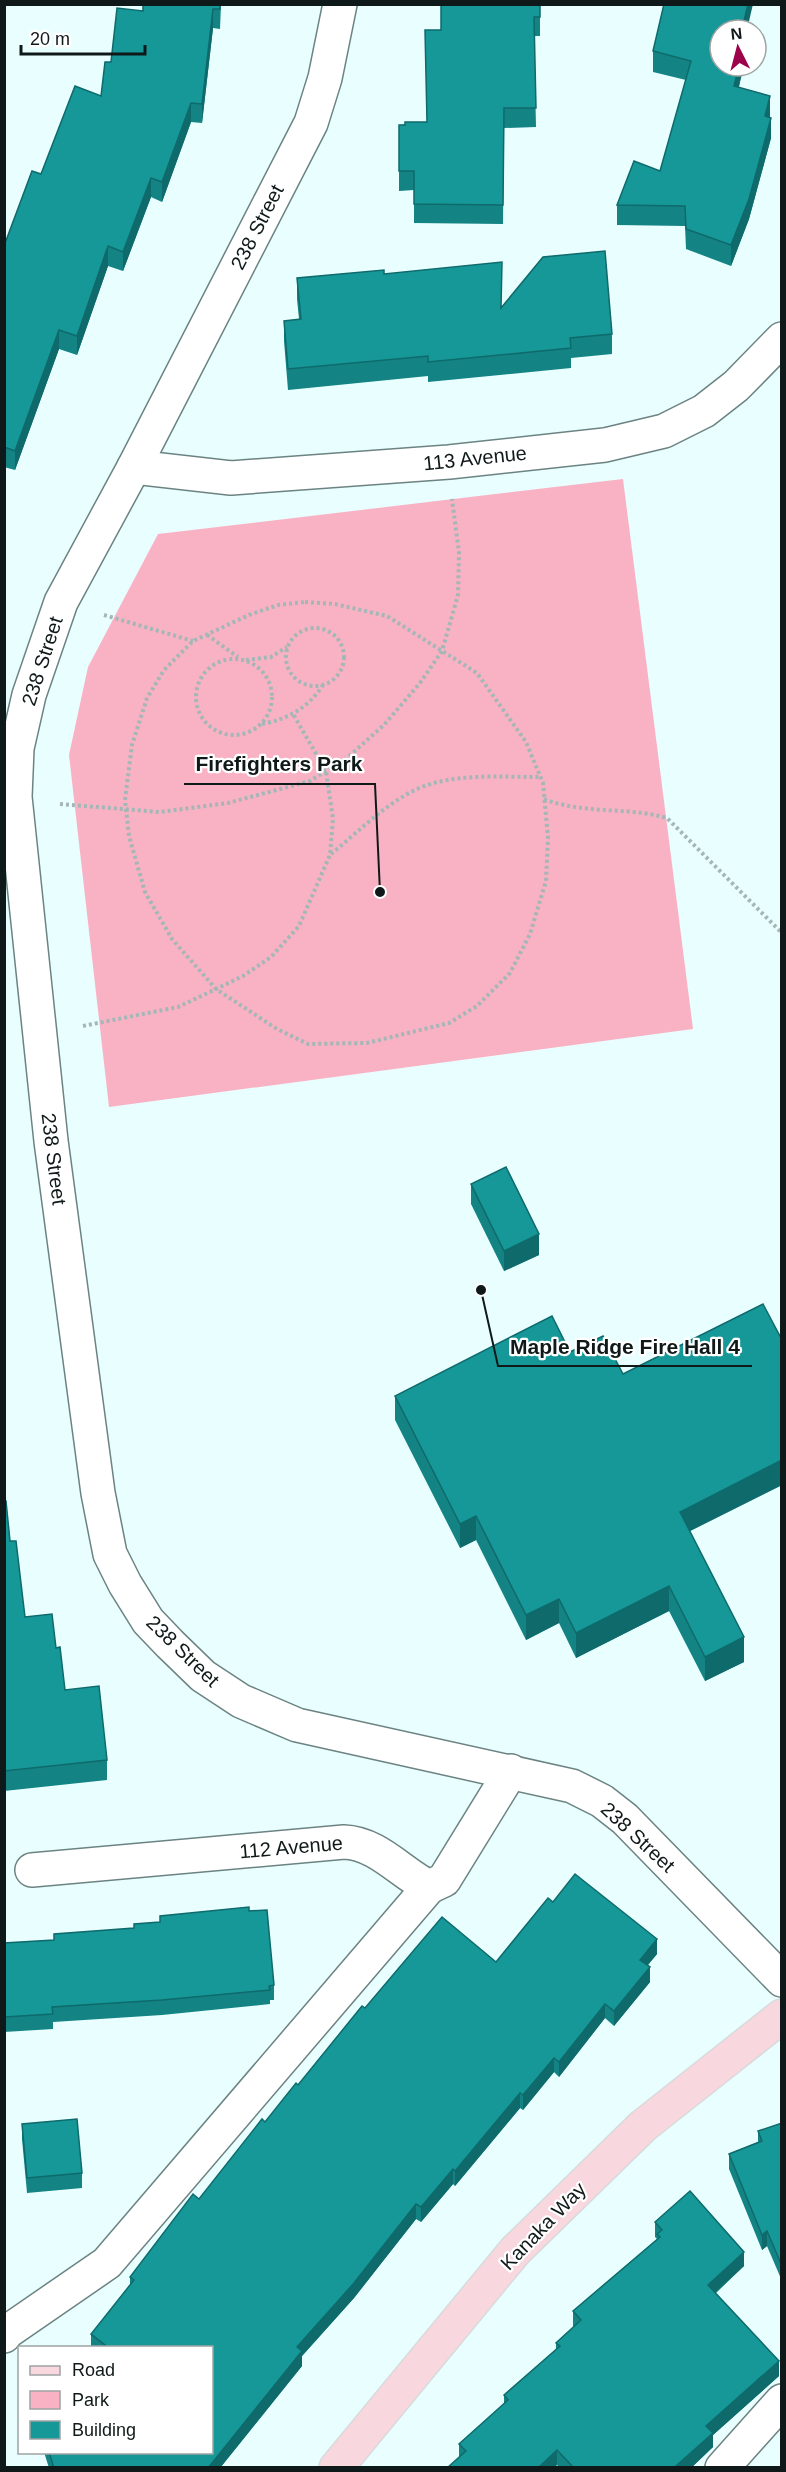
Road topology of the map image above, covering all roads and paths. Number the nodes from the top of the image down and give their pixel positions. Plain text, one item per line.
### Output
1 (340, 4) edge
2 (782, 339) edge
3 (449, 462) junction
4 (134, 467) junction
5 (104, 615) dead end
6 (207, 635) junction
7 (193, 641) junction
8 (288, 646) junction
9 (442, 651) junction
10 (243, 660) junction
11 (323, 685) junction
12 (292, 714) junction
13 (261, 724) junction
14 (326, 771) junction
15 (540, 777) junction
16 (544, 799) junction
17 (60, 804) dead end
18 (126, 811) junction
19 (330, 855) junction
20 (782, 933) edge
21 (216, 989) junction
22 (83, 1026) dead end
23 (511, 1771) junction
24 (32, 1870) dead end
25 (429, 1887) junction
26 (782, 1980) edge
27 (782, 2016) edge
28 (4, 2336) edge
29 (782, 2401) edge
30 (336, 2468) edge
31 (722, 2468) edge

1 - 4 street, 238 Street
2 - 3 street, 113 Avenue
3 - 4 street, 113 Avenue
3 - 9 path
4 - 23 street, 238 Street
5 - 7 path
6 - 7 path
6 - 9 path
6 - 10 path
7 - 18 path
8 - 10 path
8 - 11 path
8 - 11 path
9 - 14 path
9 - 15 path
10 - 13 path
10 - 13 path
11 - 12 path
12 - 13 path
12 - 14 path
14 - 18 path
14 - 19 path
15 - 16 path
15 - 19 path
16 - 20 path
16 - 21 path
17 - 18 path
18 - 21 path
19 - 21 path
21 - 22 path
23 - 25 street
23 - 26 street, 238 Street
24 - 25 street, 112 Avenue
25 - 28 street
27 - 30 main road, Kanaka Way
29 - 31 street

